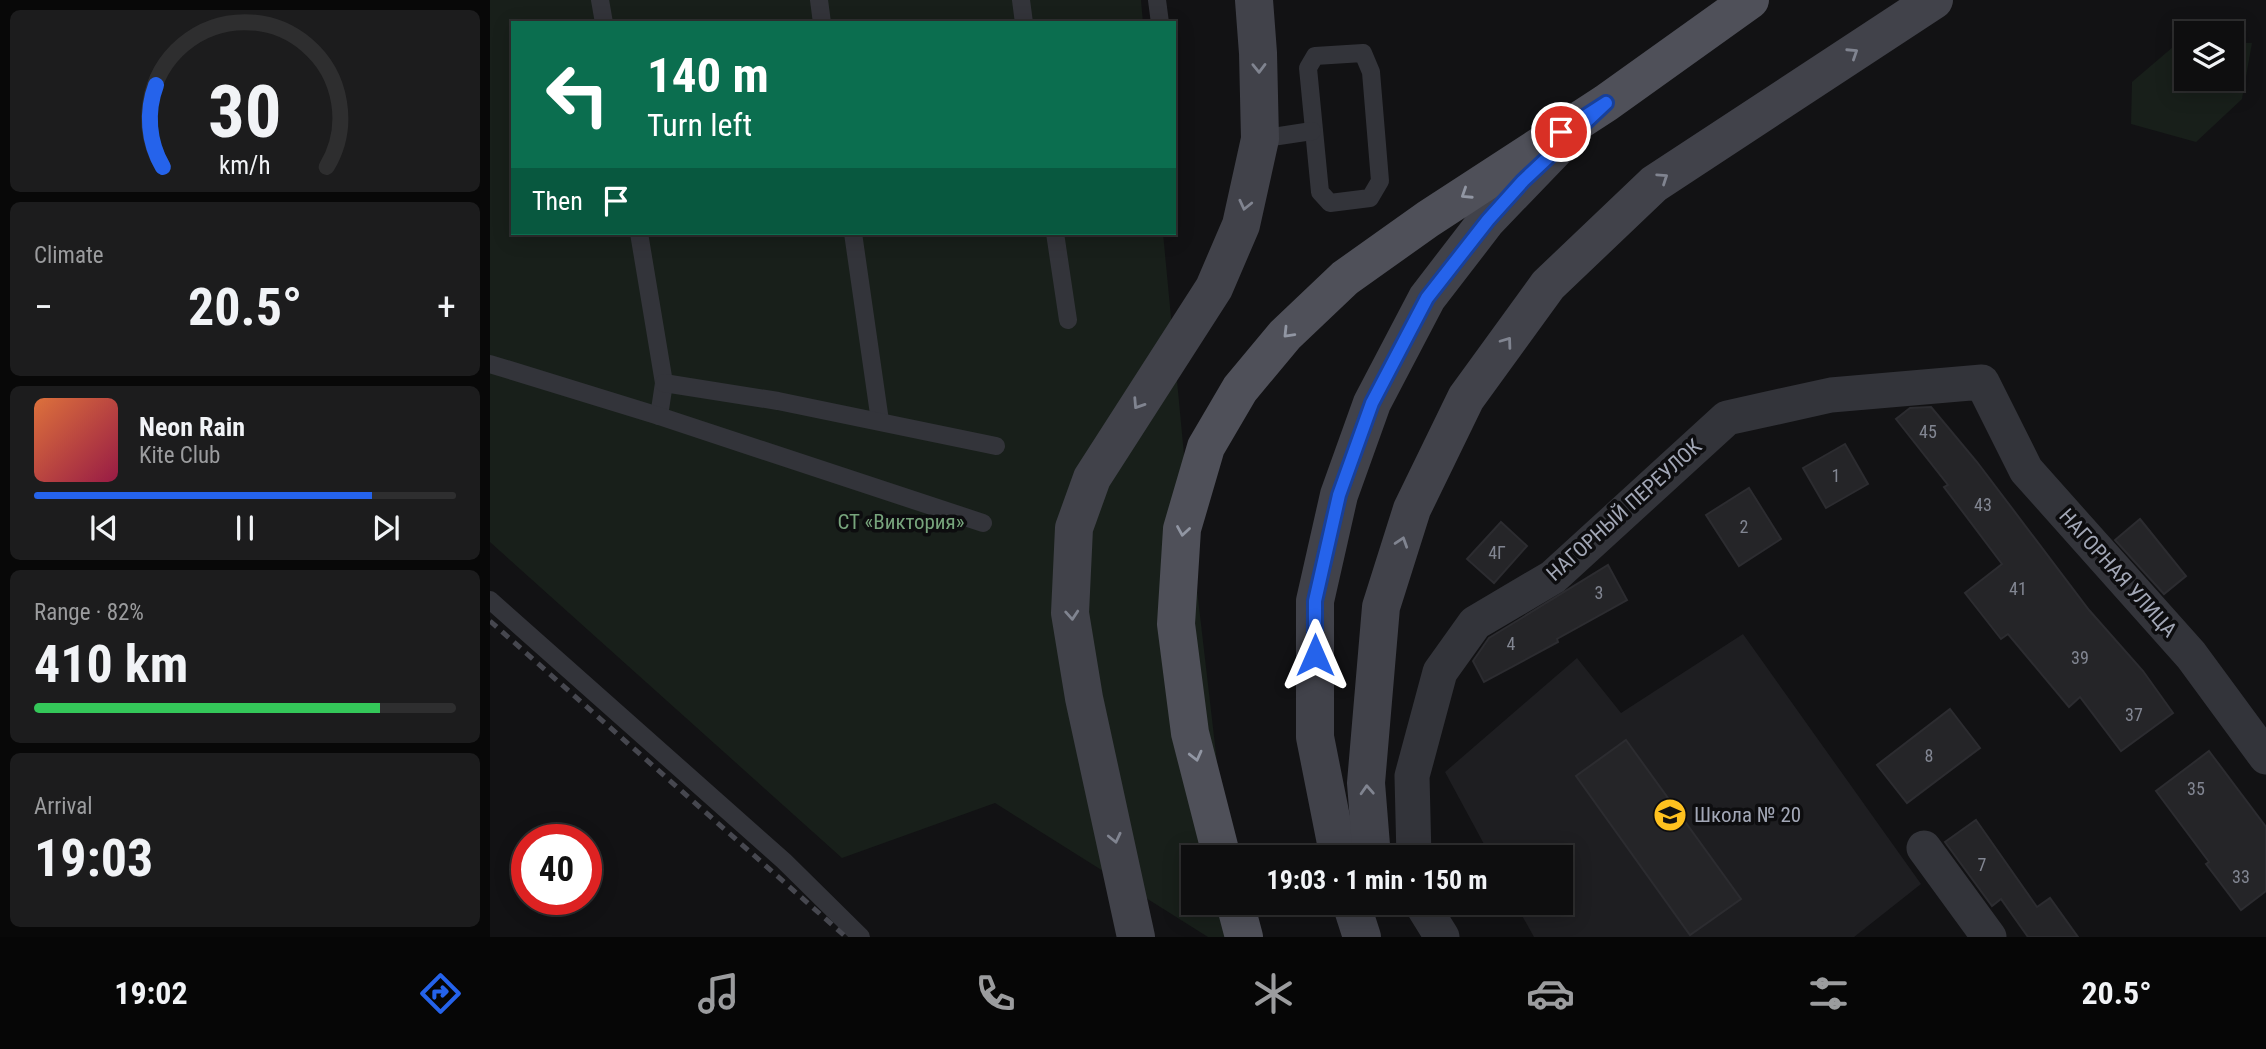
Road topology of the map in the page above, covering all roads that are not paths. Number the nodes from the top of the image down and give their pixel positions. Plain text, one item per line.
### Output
1 (600, 0) edge
2 (819, 0) edge
3 (1021, 0) edge
4 (1157, 0) edge
5 (1255, 0) edge
6 (1751, 0) edge
7 (1934, 0) edge
8 (604, 21) edge
9 (822, 21) edge
10 (1024, 21) edge
11 (1160, 21) edge
12 (1606, 103) junction
13 (1312, 131) junction
14 (1260, 139) junction
15 (639, 235) edge
16 (853, 235) edge
17 (1055, 235) edge
18 (1068, 320) dead end
19 (490, 364) edge
20 (1982, 382) joint
21 (664, 383) junction
22 (659, 416) junction
23 (880, 421) junction
24 (996, 446) dead end
25 (983, 523) dead end
26 (490, 600) edge
27 (2266, 757) edge
28 (1219, 845) edge
29 (1336, 845) edge
30 (1371, 845) edge
31 (1414, 845) edge
32 (1924, 848) dead end
33 (1238, 915) edge
34 (1355, 915) edge
35 (1377, 915) edge
36 (1429, 915) edge
37 (862, 937) edge
38 (1136, 937) edge
39 (1244, 937) edge
40 (1362, 937) edge
41 (1379, 937) edge
42 (1443, 937) edge
43 (1989, 937) edge

1 - 8 lane
2 - 9 lane
3 - 10 lane
4 - 11 lane
5 -> 14 street
6 - 12 main road
30 -> 7 street
12 -> 28 main road
12 - 29 street
13 - 13 lane
13 - 14 lane
14 -> 38 street
15 - 21 lane
16 - 23 lane
17 - 18 lane
19 - 22 lane
20 - 27 street, НАГОРНАЯ УЛИЦА
20 - 31 street, НАГОРНЫЙ ПЕРЕУЛОК
21 - 22 lane
21 - 23 lane
22 - 25 lane
23 - 24 lane
26 - 37 lane
32 - 43 street
33 - 39 main road
34 - 40 street
35 - 41 street
36 - 42 street

